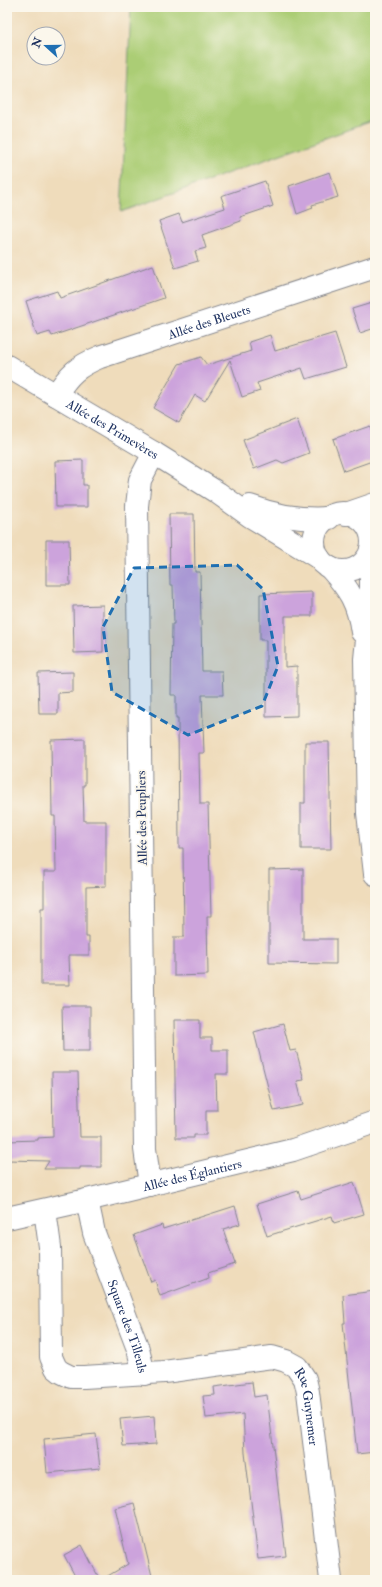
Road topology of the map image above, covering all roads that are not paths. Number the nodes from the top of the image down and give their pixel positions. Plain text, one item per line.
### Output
1 (375, 267) edge
2 (7, 366) edge
3 (56, 395) junction
4 (154, 454) junction
5 (218, 493) junction
6 (375, 504) edge
7 (337, 516) junction
8 (372, 538) edge
9 (324, 563) junction
10 (365, 659) junction
11 (371, 744) edge
12 (375, 874) edge
13 (375, 1122) edge
14 (150, 1185) junction
15 (87, 1200) junction
16 (45, 1210) junction
17 (7, 1218) edge
18 (144, 1374) junction
19 (331, 1580) edge

1 - 3 street, Allée des Bleuets
2 - 3 street, Allée des Primevères
3 - 4 street, Allée des Primevères
4 - 5 street, Allée des Primevères
4 - 14 street, Allée des Peupliers
5 - 7 street, Allée des Primevères
5 - 9 street, Allée des Primevères
6 - 7 street
7 - 8 street
7 - 9 street
8 - 9 street
8 - 10 street
9 - 10 street
10 - 11 street
11 - 12 street
13 - 14 street, Allée des Églantiers
14 - 15 street, Allée des Églantiers
15 - 16 street, Allée des Églantiers
15 - 18 street, Square des Tilleuls
16 - 17 street, Allée des Églantiers
16 - 18 street, Square des Tilleuls
18 - 19 street, Rue Guynemer

